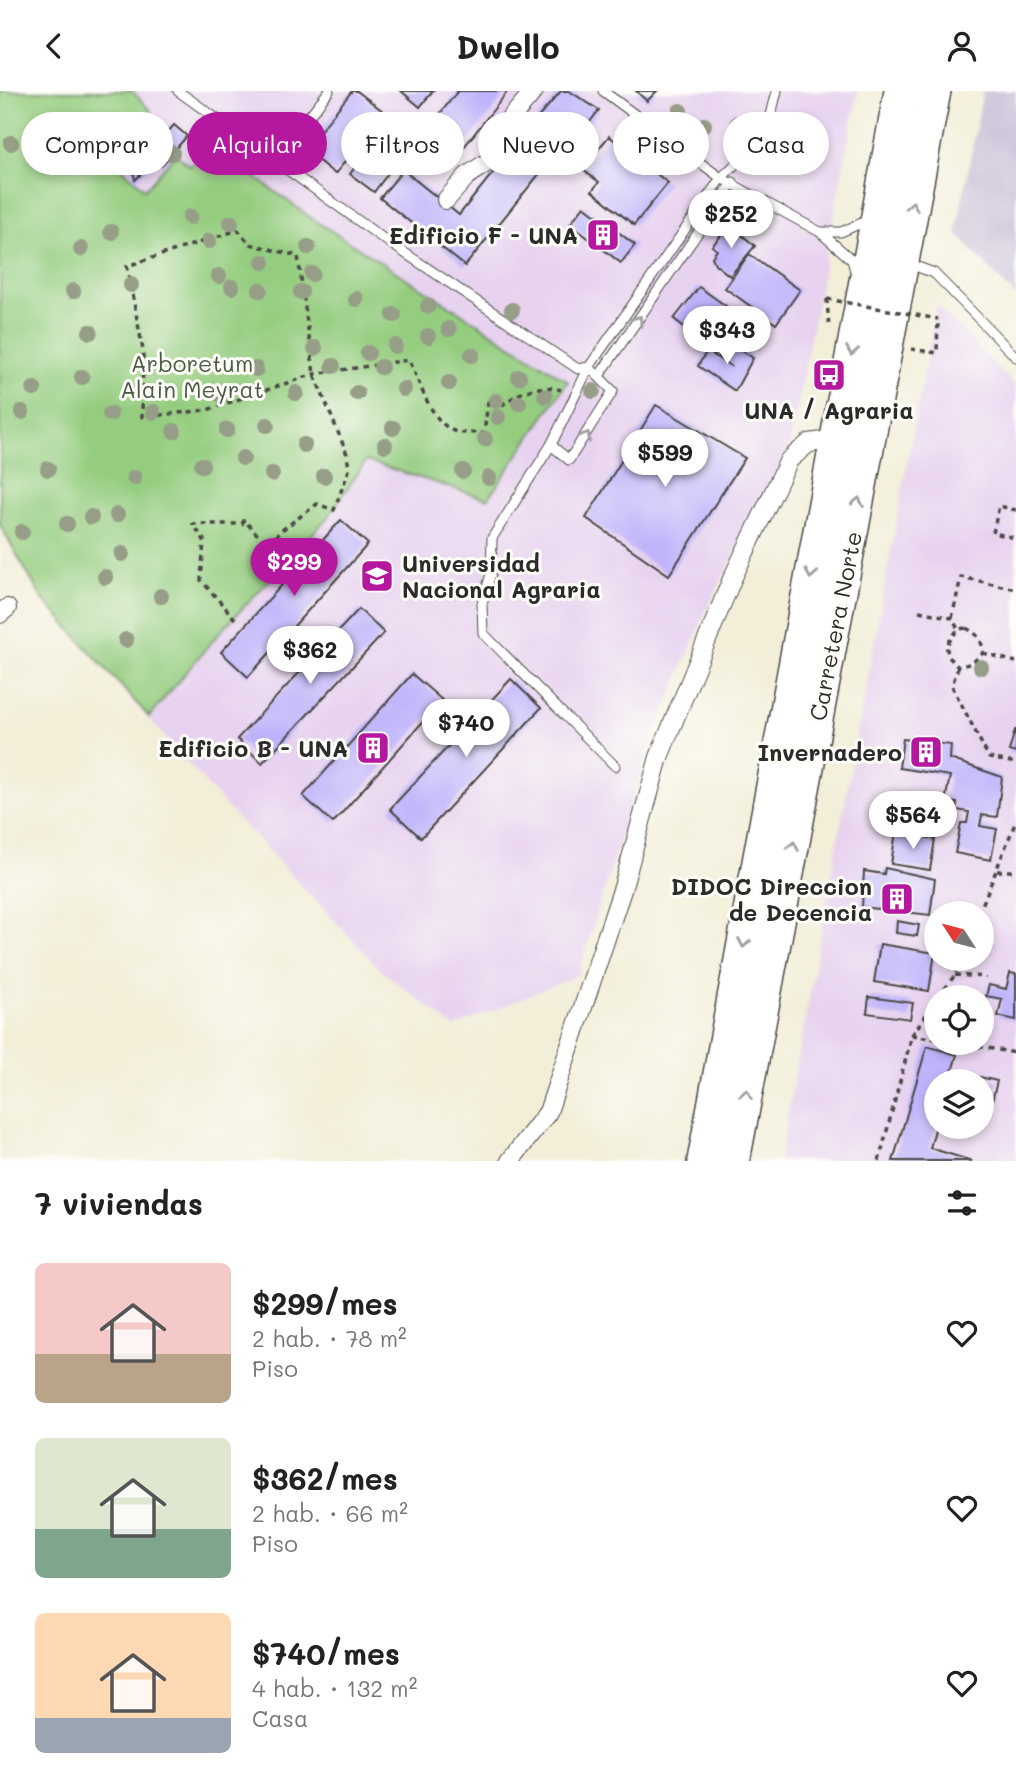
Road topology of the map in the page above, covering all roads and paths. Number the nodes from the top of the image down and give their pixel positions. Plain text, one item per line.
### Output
1 (178, 91) edge
2 (329, 91) edge
3 (534, 91) edge
4 (603, 91) edge
5 (777, 91) edge
6 (901, 91) edge
7 (934, 91) edge
8 (207, 112) edge
9 (312, 112) edge
10 (295, 175) edge
11 (721, 178) junction
12 (733, 182) junction
13 (882, 194) junction
14 (446, 200) dead end
15 (820, 232) junction
16 (902, 262) junction
17 (861, 298) junction
18 (829, 336) dead end
19 (937, 353) dead end
20 (1016, 357) edge
21 (589, 367) junction
22 (314, 375) junction
23 (599, 376) junction
24 (575, 395) junction
25 (835, 439) junction
26 (551, 445) junction
27 (1016, 510) edge
28 (1016, 538) edge
29 (1016, 589) edge
30 (919, 611) dead end
31 (952, 618) junction
32 (235, 619) dead end
33 (958, 629) junction
34 (984, 653) junction
35 (1016, 662) edge
36 (958, 667) junction
37 (1016, 764) edge
38 (615, 766) dead end
39 (1016, 821) edge
40 (996, 870) junction
41 (1016, 871) edge
42 (984, 901) edge
43 (956, 971) edge
44 (955, 975) junction
45 (986, 977) dead end
46 (948, 985) edge
47 (924, 1018) edge
48 (912, 1035) junction
49 (924, 1037) edge
50 (994, 1049) edge
51 (1016, 1053) edge
52 (510, 1161) edge
53 (704, 1161) edge
54 (733, 1161) edge
55 (879, 1161) edge

1 - 8 lane
2 - 9 lane
3 - 14 street
4 - 11 lane
5 - 11 lane
6 - 13 highway, Carretera Norte
16 -> 7 highway, Carretera Norte
10 - 21 lane
11 - 12 lane
11 - 21 lane
12 - 15 lane
23 -> 12 lane
13 - 15 lane
13 - 17 highway, Carretera Norte
15 - 17 lane
16 - 20 lane
54 -> 16 highway, Carretera Norte
17 -> 25 highway, Carretera Norte
18 - 19 path, bridge
21 - 23 lane
21 - 24 lane
22 - 22 path
22 - 24 path
22 - 32 path
26 -> 23 lane
24 - 26 lane
25 - 52 street
25 -> 53 highway, Carretera Norte
26 - 38 lane
27 - 28 path
29 - 31 path
30 - 31 path
31 - 33 path
33 - 34 path
33 - 36 path
34 - 35 path
34 - 36 path
36 - 37 path
39 - 40 path
40 - 41 path
40 - 42 path
43 - 44 path
44 - 45 path
44 - 46 path
47 - 48 path
48 - 49 path
48 - 55 path
50 - 51 path

